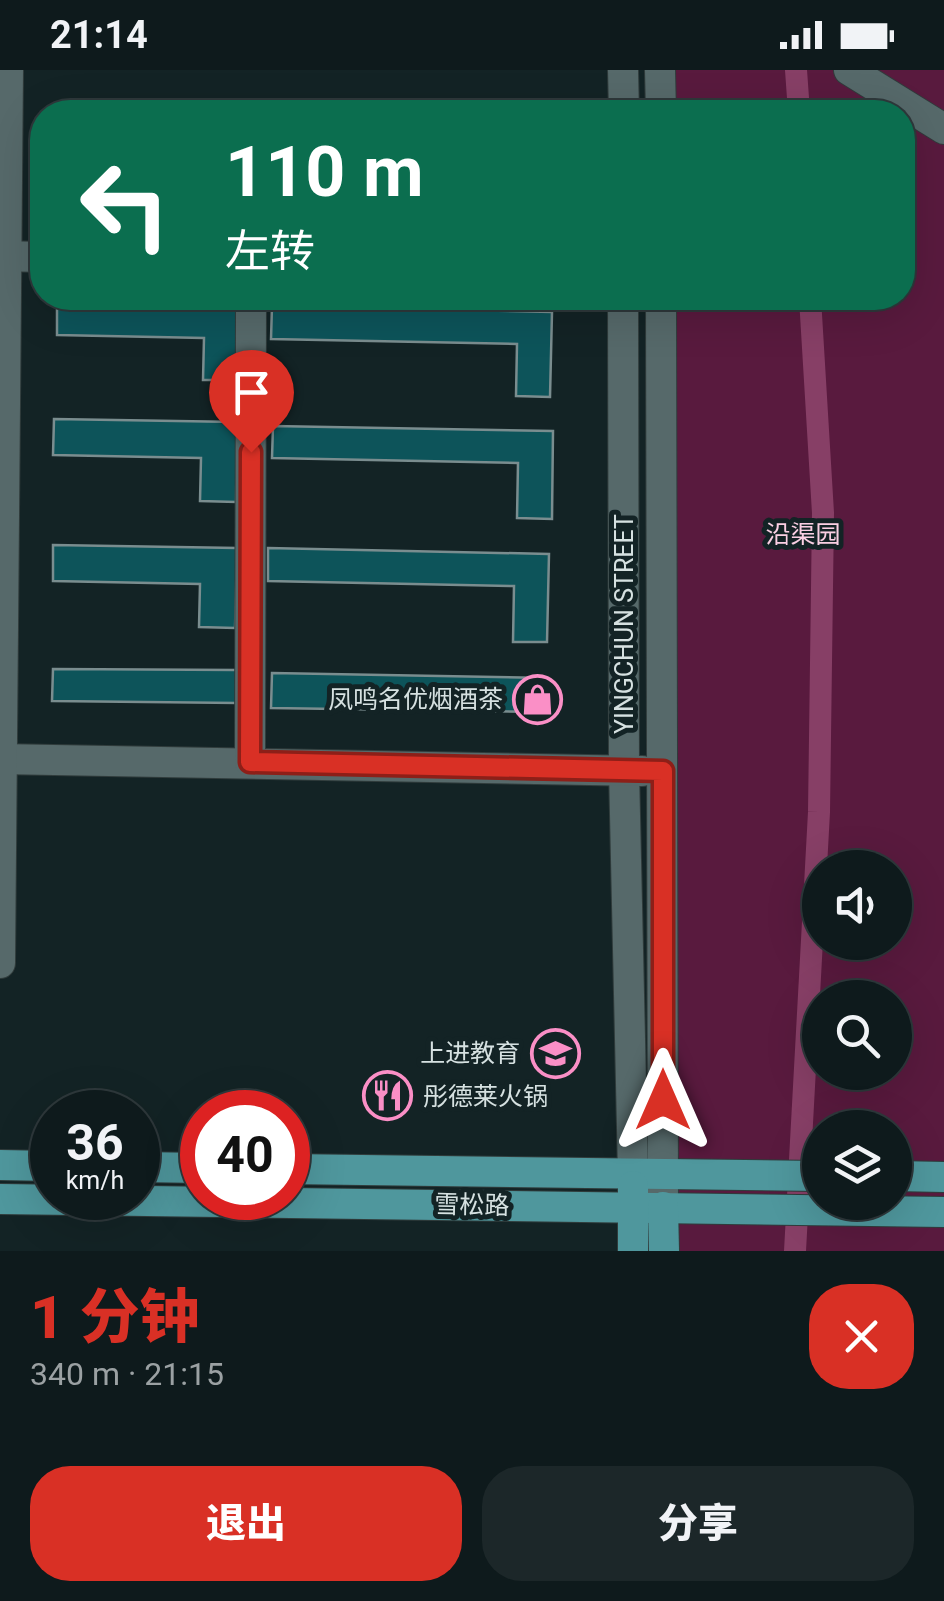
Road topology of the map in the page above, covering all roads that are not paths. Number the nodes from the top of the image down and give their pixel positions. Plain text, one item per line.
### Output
1 (8, 70) edge
2 (624, 70) edge
3 (660, 70) edge
4 (849, 70) edge
5 (624, 100) edge
6 (660, 100) edge
7 (897, 100) edge
8 (915, 111) edge
9 (944, 129) edge
10 (3, 256) edge
11 (30, 256) edge
12 (252, 310) edge
13 (623, 310) edge
14 (661, 310) edge
15 (1, 759) edge
16 (250, 762) junction
17 (624, 770) junction
18 (663, 771) junction
19 (0, 963) edge
20 (0, 1165) edge
21 (30, 1166) edge
22 (310, 1169) edge
23 (648, 1173) junction
24 (802, 1176) edge
25 (912, 1176) edge
26 (944, 1177) edge
27 (0, 1199) edge
28 (648, 1207) junction
29 (944, 1212) edge
30 (633, 1251) edge
31 (664, 1251) edge

1 - 10 street
2 - 5 street
3 - 6 street
4 - 7 street
8 - 9 street
10 - 11 street
10 - 15 street
12 - 16 street
13 - 17 street, YINGCHUN STREET
14 - 18 street, YINGCHUN STREET
15 - 16 street
15 - 19 street
16 - 17 street
17 - 18 street
17 - 23 street, YINGCHUN STREET
18 - 23 street, YINGCHUN STREET
20 - 21 main road
22 - 23 main road, 雪松路
23 - 24 main road, 雪松路
23 - 28 main road, YINGCHUN STREET
25 - 26 main road
27 - 28 main road, 雪松路
28 - 29 main road, 雪松路
28 - 30 main road, YINGCHUN STREET
28 - 31 main road, YINGCHUN STREET

